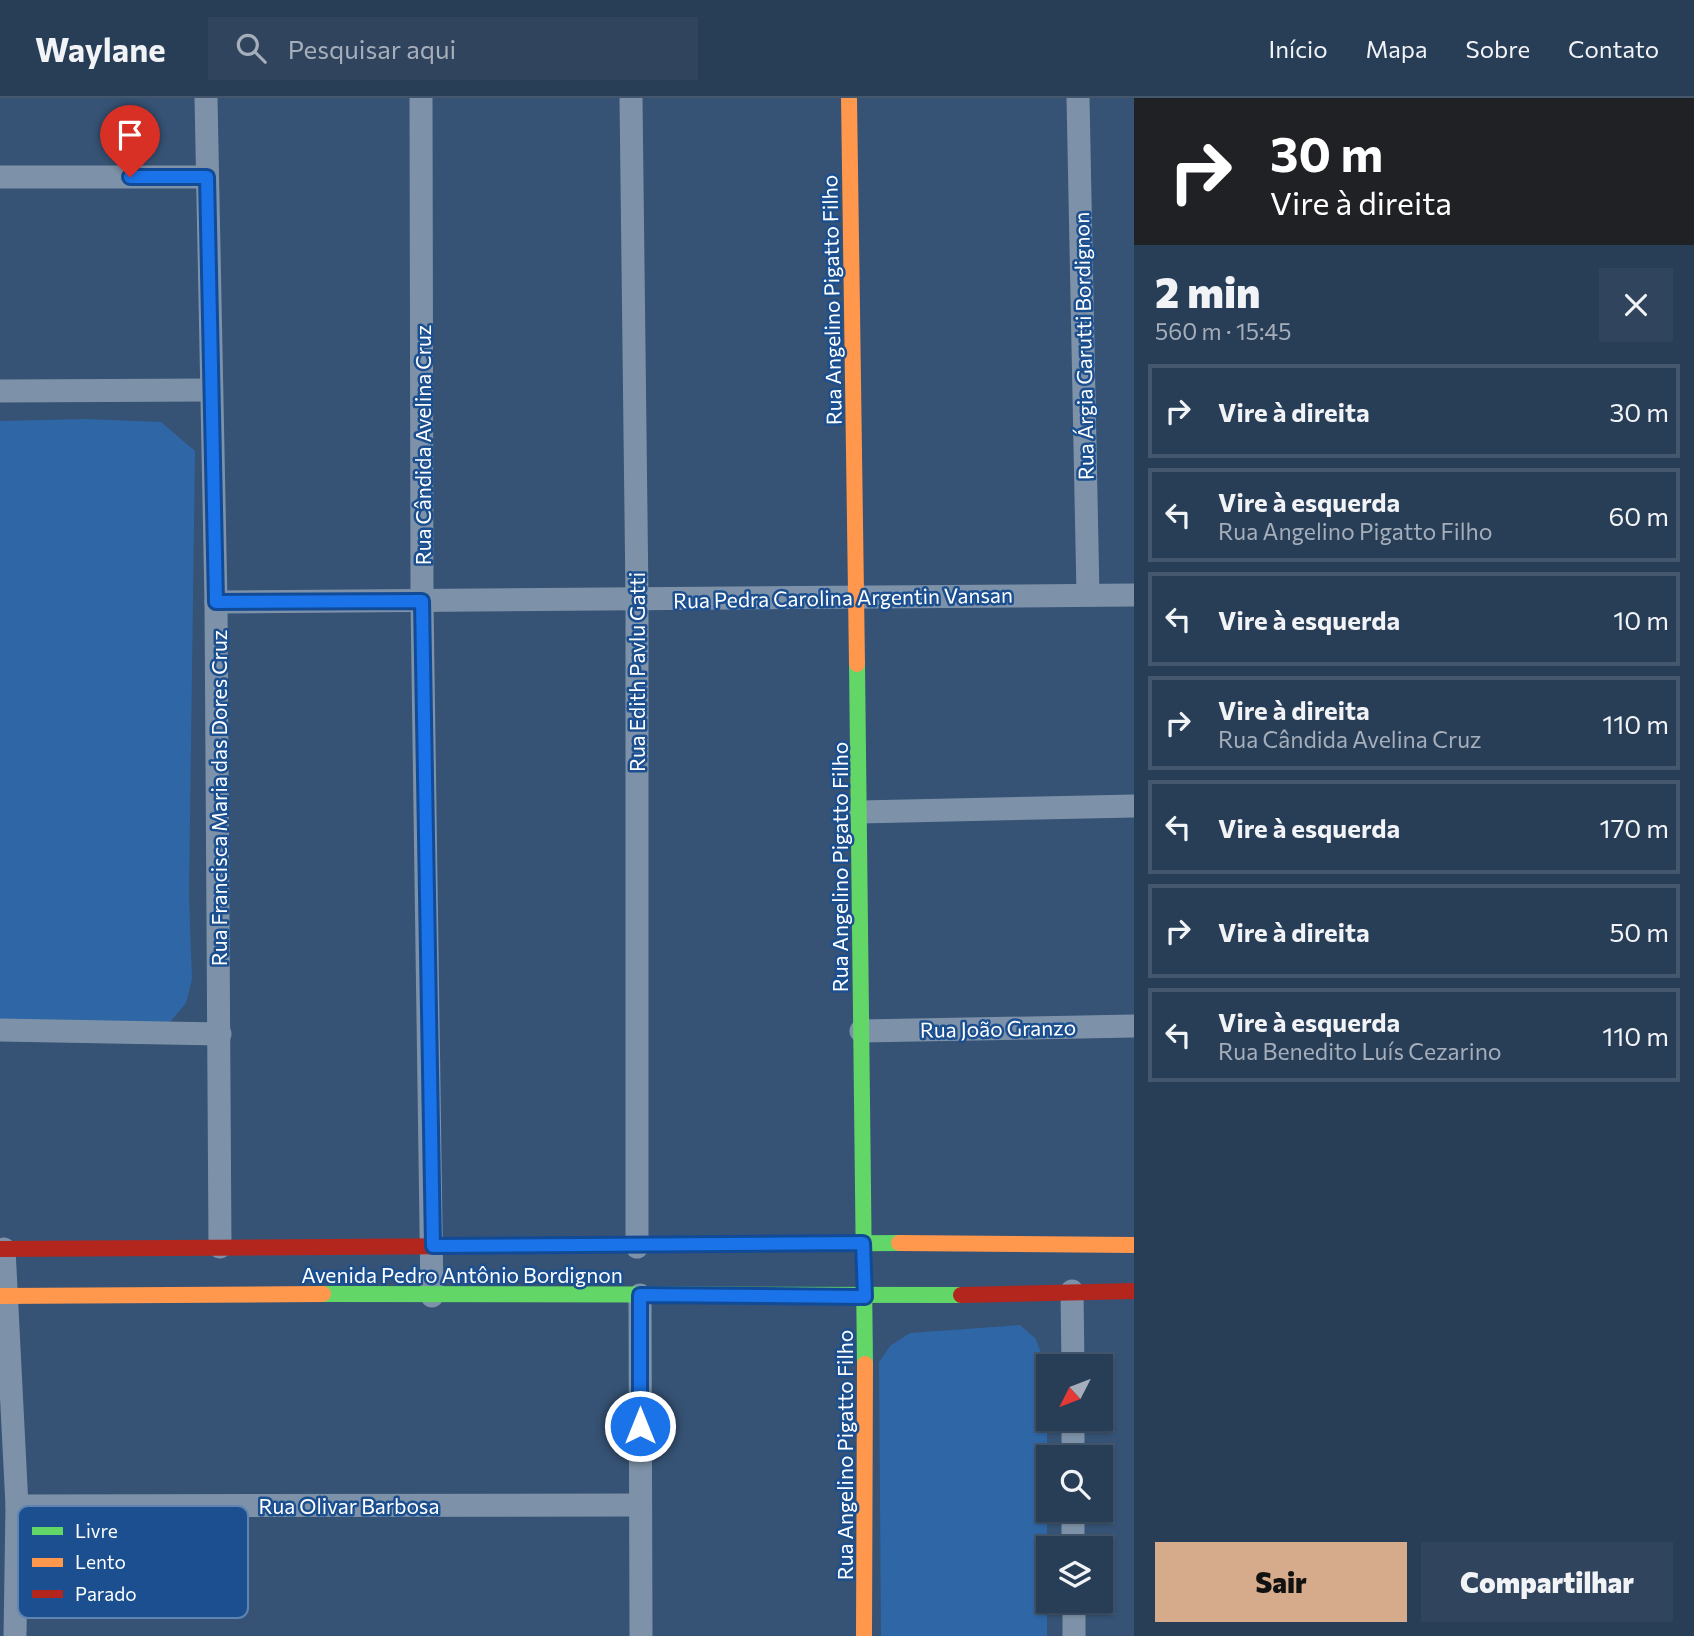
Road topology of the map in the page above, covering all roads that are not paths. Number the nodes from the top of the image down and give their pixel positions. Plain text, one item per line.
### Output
1 (206, 98) edge
2 (421, 98) edge
3 (631, 98) edge
4 (849, 98) edge
5 (1078, 98) edge
6 (0, 177) edge
7 (207, 177) junction
8 (210, 390) junction
9 (0, 391) edge
10 (1088, 595) junction
11 (1134, 595) edge
12 (857, 597) junction
13 (636, 599) junction
14 (422, 601) junction
15 (216, 602) junction
16 (1134, 806) edge
17 (860, 812) junction
18 (1134, 1026) edge
19 (0, 1030) edge
20 (861, 1031) junction
21 (220, 1034) junction
22 (863, 1243) junction
23 (1134, 1245) edge
24 (433, 1246) junction
25 (220, 1247) junction
26 (637, 1247) junction
27 (2, 1249) edge
28 (1072, 1291) junction
29 (1134, 1291) edge
30 (640, 1295) junction
31 (3, 1296) edge
32 (432, 1296) junction
33 (865, 1297) junction
34 (1073, 1354) edge
35 (640, 1505) junction
36 (17, 1506) junction
37 (1073, 1613) edge
38 (15, 1636) edge
39 (641, 1636) edge
40 (864, 1636) edge
41 (1074, 1636) edge

1 - 7 street, Rua Francisca Maria das Dores Cruz
2 - 14 street, Rua Cândida Avelina Cruz
3 - 13 street, Rua Edith Pavlu Gatti
4 - 12 street, Rua Angelino Pigatto Filho
5 - 10 street, Rua Árgia Garutti Bordignon
6 - 7 street
7 - 8 street, Rua Francisca Maria das Dores Cruz
8 - 9 street
8 - 15 street, Rua Francisca Maria das Dores Cruz
10 - 11 street, Rua Pedra Carolina Argentin Vansan
10 - 12 street, Rua Pedra Carolina Argentin Vansan
12 - 13 street, Rua Pedra Carolina Argentin Vansan
12 - 17 street, Rua Angelino Pigatto Filho
13 - 14 street, Rua Pedra Carolina Argentin Vansan
13 - 26 street, Rua Edith Pavlu Gatti
14 - 15 street, Rua Pedra Carolina Argentin Vansan
14 - 24 street, Rua Cândida Avelina Cruz
15 - 21 street, Rua Francisca Maria das Dores Cruz
16 - 17 street
17 - 20 street, Rua Angelino Pigatto Filho
18 - 20 street, Rua João Granzo
19 - 21 street
20 - 22 street, Rua Angelino Pigatto Filho
21 - 25 street, Rua Francisca Maria das Dores Cruz
22 - 23 street, Avenida Pedro Antônio Bordignon
22 - 26 street, Avenida Pedro Antônio Bordignon
22 - 33 street, Rua Angelino Pigatto Filho
24 - 25 street, Avenida Pedro Antônio Bordignon
24 - 26 street, Avenida Pedro Antônio Bordignon
24 - 32 street, Rua Cândida Avelina Cruz
25 - 27 street, Avenida Pedro Antônio Bordignon
27 - 31 street
28 - 29 street, Avenida Pedro Antônio Bordignon
28 - 33 street, Avenida Pedro Antônio Bordignon
28 - 34 street
30 - 32 street, Avenida Pedro Antônio Bordignon
30 - 33 street, Avenida Pedro Antônio Bordignon
30 - 35 street
31 - 32 street, Avenida Pedro Antônio Bordignon
31 - 36 street
33 - 40 street, Rua Angelino Pigatto Filho
35 - 36 street, Rua Olivar Barbosa
35 - 39 street
36 - 38 street
37 - 41 street

